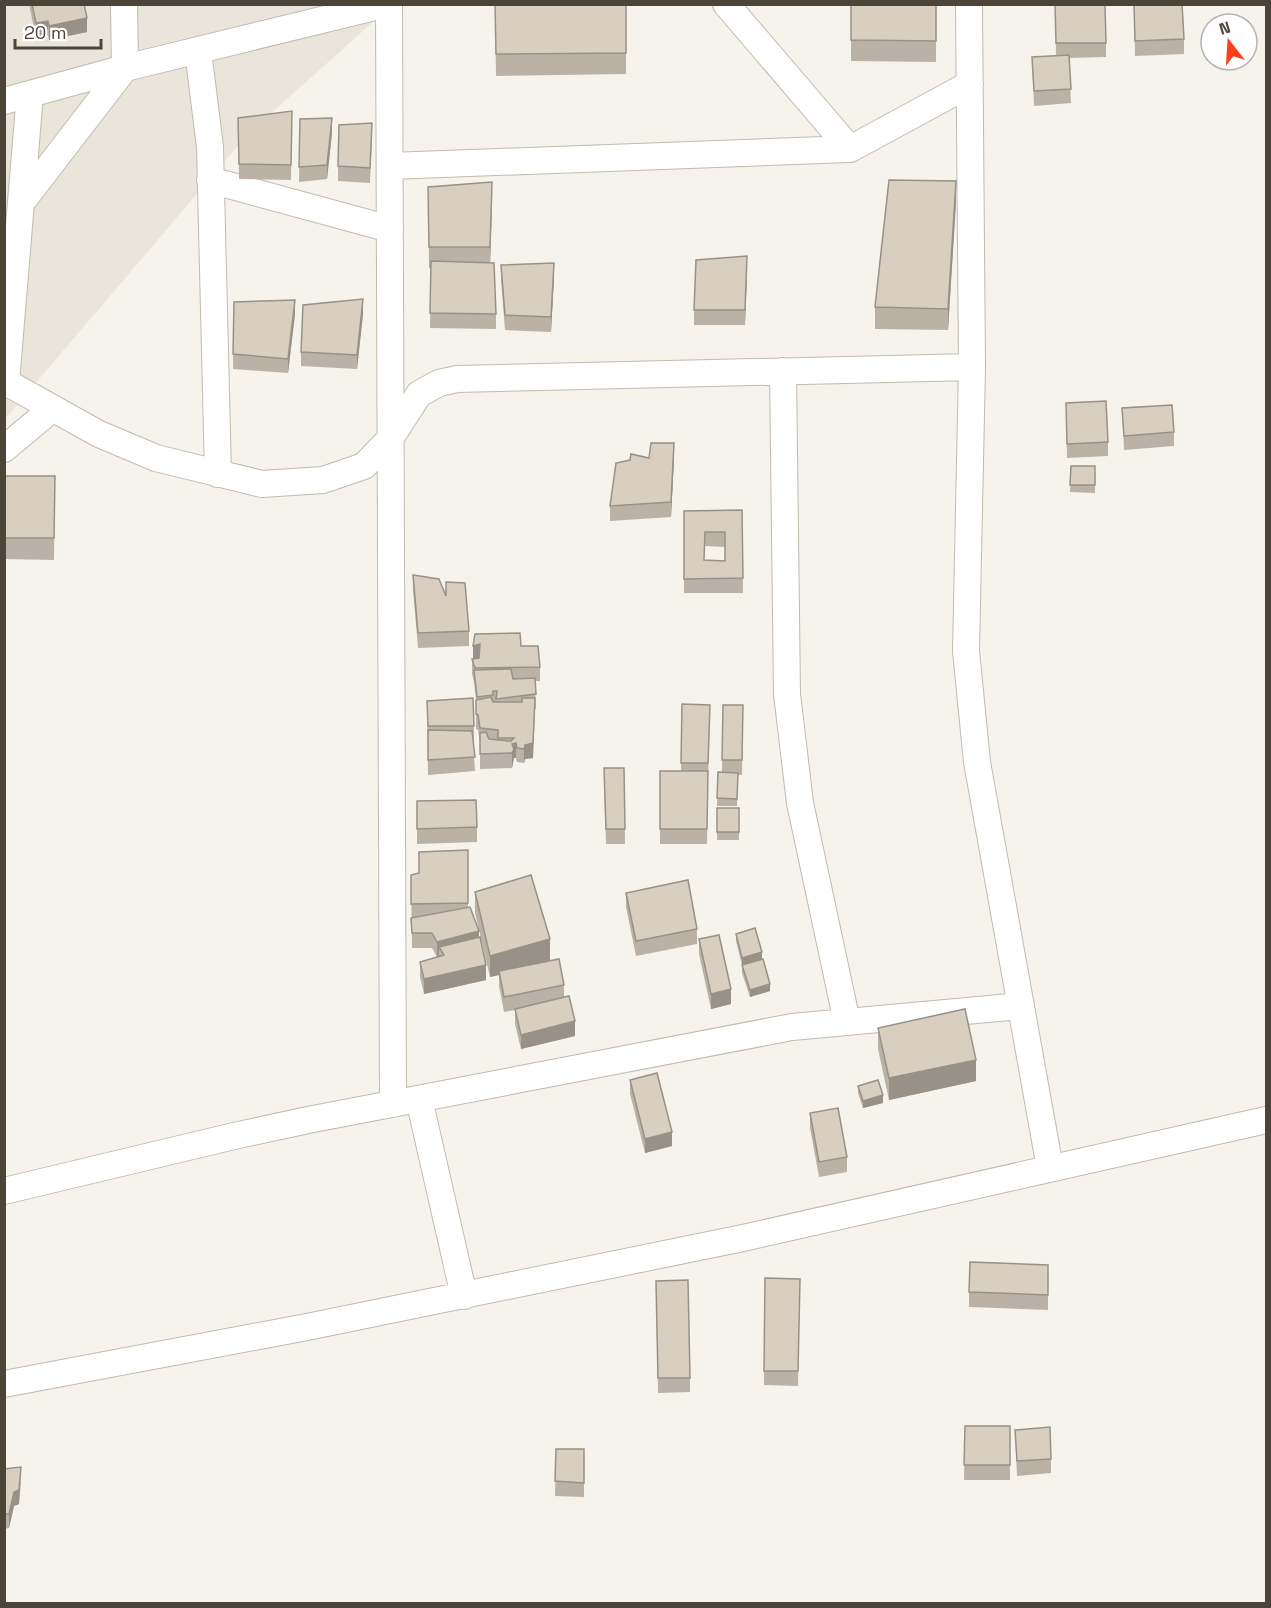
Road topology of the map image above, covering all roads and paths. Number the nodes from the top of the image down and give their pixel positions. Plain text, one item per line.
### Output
1 (124, 4) edge
2 (388, 4) edge
3 (726, 4) edge
4 (969, 4) edge
5 (198, 51) junction
6 (125, 68) junction
7 (970, 84) junction
8 (30, 94) junction
9 (4, 101) edge
10 (850, 149) junction
11 (390, 166) junction
12 (210, 180) junction
13 (21, 203) junction
14 (390, 230) junction
15 (8, 303) edge
16 (972, 367) junction
17 (783, 371) junction
18 (5, 382) edge
19 (53, 408) junction
20 (390, 439) junction
21 (4, 449) edge
22 (218, 474) junction
23 (1021, 1006) junction
24 (847, 1022) junction
25 (419, 1099) junction
26 (393, 1104) junction
27 (1266, 1120) edge
28 (1050, 1168) junction
29 (4, 1191) edge
30 (464, 1296) junction
31 (4, 1384) edge

1 - 6 street
2 - 5 street
2 - 11 street
3 - 10 street
4 - 7 street
5 - 6 street
5 - 12 street
6 - 8 street
6 - 13 street
7 - 10 street
7 - 16 street
8 - 9 street
8 - 13 street
10 - 11 street
11 - 14 street
12 - 14 street
12 - 22 street
13 - 15 street
14 - 20 street
15 - 18 street
16 - 17 street
16 - 23 street
17 - 20 street
17 - 24 street
18 - 19 street
19 - 21 street
19 - 22 street
20 - 22 street
20 - 26 street
23 - 24 street
23 - 28 street
24 - 25 street
25 - 26 street
25 - 30 street
26 - 29 street
27 - 28 street
28 - 30 street
30 - 31 street

